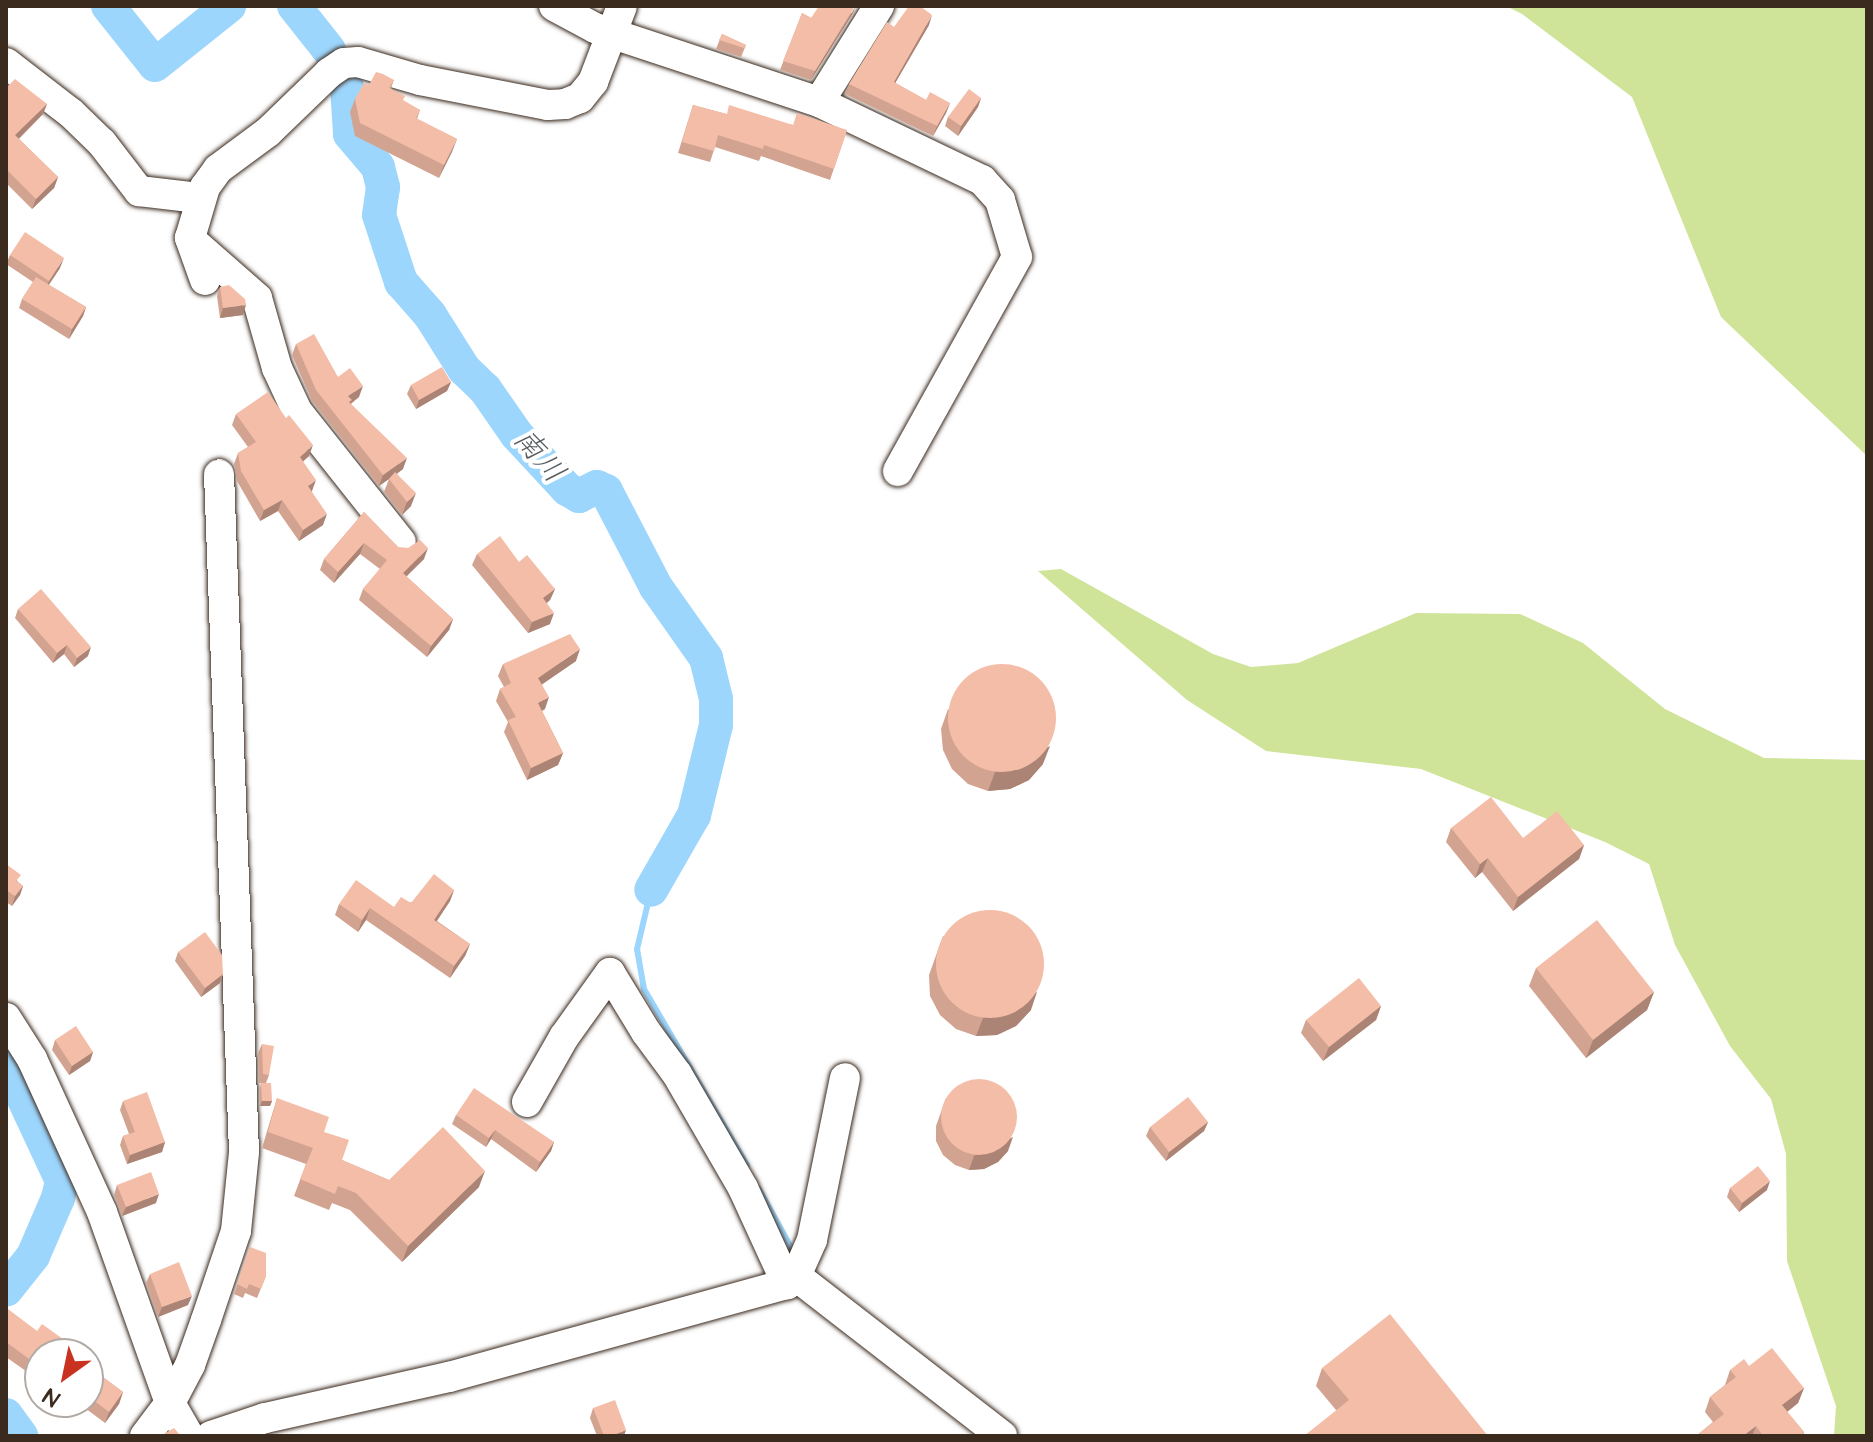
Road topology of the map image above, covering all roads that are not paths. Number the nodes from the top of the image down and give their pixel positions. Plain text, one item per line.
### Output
1 (554, 6) edge
2 (879, 6) edge
3 (618, 20) edge
4 (6, 63) edge
5 (819, 102) junction
6 (199, 198) junction
7 (190, 238) junction
8 (205, 280) dead end
9 (898, 471) dead end
10 (219, 474) dead end
11 (401, 542) dead end
12 (6, 1018) edge
13 (845, 1078) dead end
14 (527, 1102) dead end
15 (792, 1280) junction
16 (170, 1403) junction
17 (145, 1436) edge
18 (189, 1436) edge
19 (211, 1436) edge
20 (1002, 1436) edge

1 - 3 street
2 - 5 street
3 - 5 street
3 - 6 street
4 - 6 street
5 - 9 street
6 - 7 street
7 - 8 street
7 - 11 street
10 - 16 street
12 - 16 street
13 - 15 street
14 - 15 street
15 - 19 street
15 - 20 street
16 - 17 street
16 - 18 street

